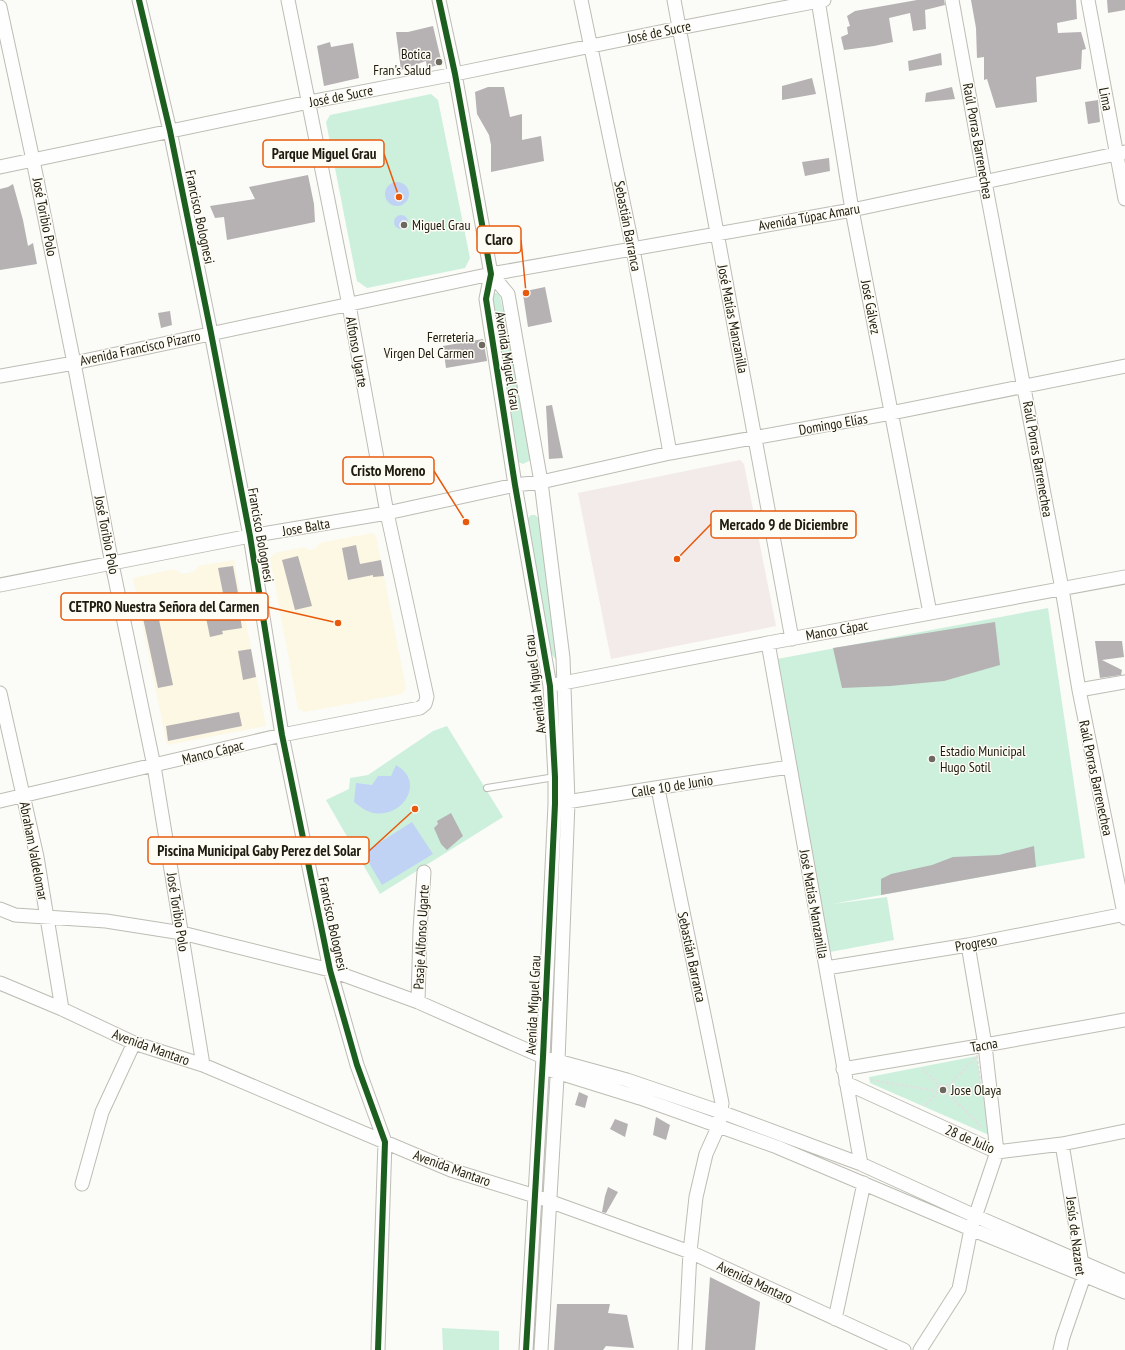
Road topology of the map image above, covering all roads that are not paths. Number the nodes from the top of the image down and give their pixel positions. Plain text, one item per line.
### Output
1 (138, 0) edge
2 (288, 0) edge
3 (439, 0) edge
4 (581, 0) edge
5 (674, 0) edge
6 (820, 0) edge
7 (952, 0) edge
8 (1088, 0) edge
9 (0, 7) edge
10 (679, 28) junction
11 (590, 47) junction
12 (456, 74) junction
13 (309, 102) junction
14 (170, 131) junction
15 (1121, 153) edge
16 (33, 160) junction
17 (0, 167) edge
18 (985, 182) junction
19 (1125, 199) edge
20 (852, 210) junction
21 (717, 234) junction
22 (633, 249) junction
23 (491, 274) junction
24 (349, 305) junction
25 (211, 333) junction
26 (74, 363) junction
27 (1125, 366) edge
28 (0, 376) edge
29 (1024, 386) junction
30 (891, 413) junction
31 (755, 438) junction
32 (670, 453) junction
33 (541, 482) junction
34 (515, 485) junction
35 (387, 513) junction
36 (250, 536) junction
37 (112, 564) junction
38 (1125, 577) edge
39 (0, 585) edge
40 (1062, 589) junction
41 (930, 613) junction
42 (792, 639) junction
43 (768, 643) junction
44 (1125, 682) edge
45 (565, 683) junction
46 (550, 686) junction
47 (1079, 690) junction
48 (0, 693) edge
49 (425, 704) joint
50 (282, 735) junction
51 (154, 766) junction
52 (789, 767) junction
53 (555, 777) junction
54 (487, 788) dead end
55 (658, 788) junction
56 (24, 796) junction
57 (0, 801) edge
58 (568, 802) junction
59 (554, 804) junction
60 (424, 872) dead end
61 (0, 909) edge
62 (1125, 915) edge
63 (47, 916) junction
64 (182, 933) junction
65 (968, 945) junction
66 (826, 968) junction
67 (330, 970) junction
68 (0, 983) edge
69 (418, 1002) junction
70 (62, 1009) junction
71 (1125, 1020) edge
72 (134, 1043) junction
73 (985, 1045) junction
74 (543, 1062) junction
75 (202, 1065) junction
76 (558, 1067) junction
77 (844, 1069) junction
78 (846, 1083) junction
79 (721, 1112) junction
80 (719, 1125) junction
81 (1125, 1131) edge
82 (385, 1142) junction
83 (1062, 1144) junction
84 (997, 1152) junction
85 (861, 1164) junction
86 (864, 1183) junction
87 (82, 1184) dead end
88 (535, 1196) junction
89 (549, 1201) junction
90 (975, 1216) junction
91 (971, 1229) junction
92 (690, 1252) junction
93 (1083, 1269) junction
94 (1125, 1281) edge
95 (1125, 1292) edge
96 (835, 1319) junction
97 (898, 1349) edge
98 (378, 1350) edge
99 (526, 1350) edge
100 (541, 1350) edge
101 (685, 1350) edge
102 (920, 1350) edge
103 (1060, 1350) edge

1 - 14 street, Francisco Bolognesi
2 - 13 street, Alfonso Ugarte
3 - 12 street, Avenida Miguel Grau
4 - 11 street, Sebastián Barranca
5 - 10 street, José Matías Manzanilla
6 - 10 street, José de Sucre
6 - 20 street, José Gálvez
7 - 18 street, Raúl Porras Barrenechea
8 - 15 street, Lima
9 - 16 street, José Toribio Polo
10 - 11 street, José de Sucre
10 - 21 street, José Matías Manzanilla
11 - 12 street, José de Sucre
11 - 22 street, Sebastián Barranca
12 - 13 street, José de Sucre
12 - 23 street, Avenida Miguel Grau
13 - 14 street, José de Sucre
13 - 24 street, Alfonso Ugarte
14 - 16 street, José de Sucre
14 - 25 street, Francisco Bolognesi
15 - 18 street, Avenida Túpac Amaru
15 - 19 street, Lima
16 - 17 street, José de Sucre
16 - 26 street, José Toribio Polo
18 - 20 street, Avenida Túpac Amaru
18 - 29 street, Raúl Porras Barrenechea
20 - 21 street, Avenida Túpac Amaru
20 - 30 street, José Gálvez
21 - 22 street, Avenida Túpac Amaru
21 - 31 street, José Matías Manzanilla
22 - 23 street, Avenida Túpac Amaru
22 - 32 street, Sebastián Barranca
23 - 24 street, Avenida Francisco Pizarro
23 - 33 street, Avenida Miguel Grau
23 - 34 street, Avenida Miguel Grau
24 - 25 street, Avenida Francisco Pizarro
24 - 35 street, Alfonso Ugarte
25 - 26 street, Avenida Francisco Pizarro
25 - 36 street, Francisco Bolognesi
26 - 28 street, Avenida Francisco Pizarro
26 - 37 street, José Toribio Polo
27 - 29 street, Domingo Elías
29 - 30 street, Domingo Elías
29 - 40 street, Raúl Porras Barrenechea
30 - 31 street, Domingo Elías
30 - 41 street, José Gálvez
31 - 32 street, Domingo Elías
31 - 42 street, José Matías Manzanilla
32 - 33 street, Domingo Elías
33 - 34 street, Jose Balta
33 - 45 street, Avenida Miguel Grau
34 - 35 street, Jose Balta
34 - 46 street, Avenida Miguel Grau
35 - 36 street, Jose Balta
35 - 49 street, Alfonso Ugarte
36 - 37 street, Jose Balta
36 - 50 street, Francisco Bolognesi
37 - 39 street, Jose Balta
37 - 51 street, José Toribio Polo
38 - 40 street, Manco Cápac
40 - 41 street, Manco Cápac
40 - 47 street, Raúl Porras Barrenechea
41 - 42 street, Manco Cápac
42 - 43 street, Manco Cápac
43 - 45 street, Manco Cápac
43 - 52 street, José Matías Manzanilla
44 - 47 street
45 - 46 street, Manco Cápac
45 - 58 street, Avenida Miguel Grau
46 - 53 street, Avenida Miguel Grau
47 - 62 street, Raúl Porras Barrenechea
48 - 56 street, Abraham Valdelomar
49 - 50 street, Manco Cápac
50 - 51 street, Manco Cápac
50 - 67 street, Francisco Bolognesi
51 - 56 street, Manco Cápac
51 - 64 street, José Toribio Polo
52 - 55 street, Calle 10 de Junio
52 - 66 street, José Matías Manzanilla
53 - 54 lane
53 - 59 street, Avenida Miguel Grau
55 - 58 street, Calle 10 de Junio
55 - 79 street, Sebastián Barranca
56 - 57 street, Manco Cápac
56 - 63 street, Abraham Valdelomar
58 - 59 street, Calle 10 de Junio
58 - 76 street, Avenida Miguel Grau
59 - 74 street, Avenida Miguel Grau
60 - 69 street, Pasaje Alfonso Ugarte
61 - 63 street
62 - 65 street, Progreso
63 - 64 street
63 - 70 street, Abraham Valdelomar
64 - 67 street
64 - 75 street, José Toribio Polo
65 - 66 street, Progreso
65 - 73 street
66 - 77 street, José Matías Manzanilla
67 - 69 street
67 - 82 street, Francisco Bolognesi
68 - 70 street, Avenida Mantaro
69 - 74 street
70 - 72 street, Avenida Mantaro
71 - 73 street, Tacna
72 - 75 street, Avenida Mantaro
72 - 87 street
73 - 77 street, Tacna
73 - 84 street
74 - 76 street
74 - 88 street, Avenida Miguel Grau
75 - 82 street, Avenida Mantaro
76 - 79 street
76 - 80 street
76 - 89 street, Avenida Miguel Grau
77 - 78 street, José Matías Manzanilla
78 - 84 street, 28 de Julio
78 - 85 street, José Matías Manzanilla
79 - 80 street, Sebastián Barranca
79 - 85 street
80 - 86 street
80 - 92 street, Sebastián Barranca
81 - 83 street, 28 de Julio
82 - 88 street, Avenida Mantaro
82 - 98 street
83 - 84 street, 28 de Julio
83 - 93 street, Jesús de Nazaret
84 - 90 street
85 - 90 street
86 - 91 street
86 - 96 street
88 - 89 street, Avenida Mantaro
88 - 99 street, Avenida Miguel Grau
89 - 92 street, Avenida Mantaro
89 - 100 street, Avenida Miguel Grau
90 - 91 street
90 - 93 street
91 - 93 street
91 - 102 street
92 - 96 street, Avenida Mantaro
92 - 101 street, Sebastián Barranca
93 - 94 street
93 - 95 street
93 - 103 street, Jesús de Nazaret
96 - 97 street, Avenida Mantaro

